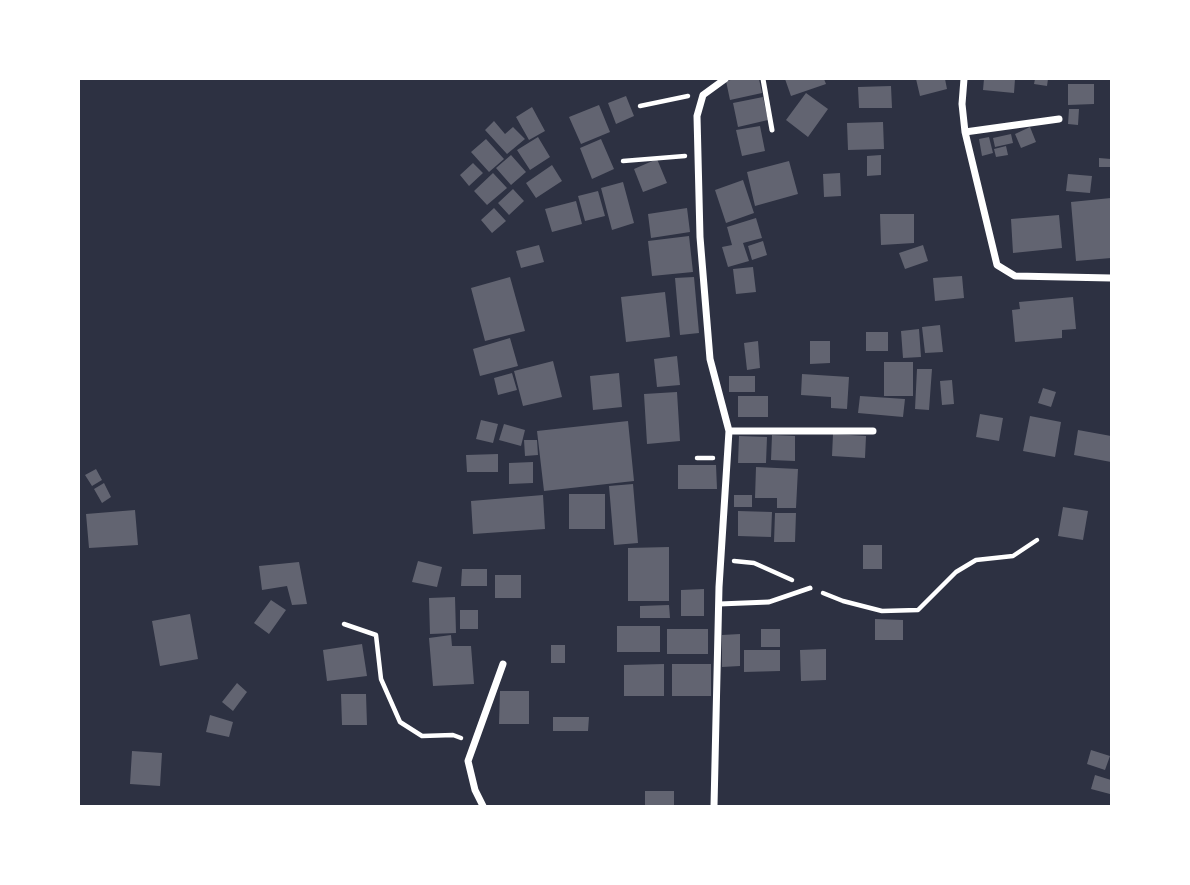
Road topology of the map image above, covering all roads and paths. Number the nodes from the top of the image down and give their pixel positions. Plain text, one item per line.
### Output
1 (725, 79) edge
2 (763, 79) edge
3 (964, 79) edge
4 (703, 95) junction
5 (640, 106) dead end
6 (1059, 118) dead end
7 (772, 131) dead end
8 (965, 132) junction
9 (698, 155) junction
10 (623, 161) dead end
11 (1111, 278) edge
12 (729, 431) junction
13 (873, 431) dead end
14 (1037, 540) dead end
15 (721, 560) junction
16 (810, 588) junction
17 (719, 604) junction
18 (344, 624) dead end
19 (503, 664) dead end
20 (473, 744) junction
21 (483, 806) edge
22 (714, 806) edge

1 - 4 street
2 - 7 lane
3 - 8 street
4 - 5 path
4 - 9 street
6 - 8 street
8 - 11 street
9 - 10 path
9 - 12 street
12 - 13 street
12 - 15 street
14 - 16 path
15 - 16 path
15 - 17 street
16 - 17 lane
17 - 22 street
18 - 20 path
19 - 20 street
20 - 21 street

